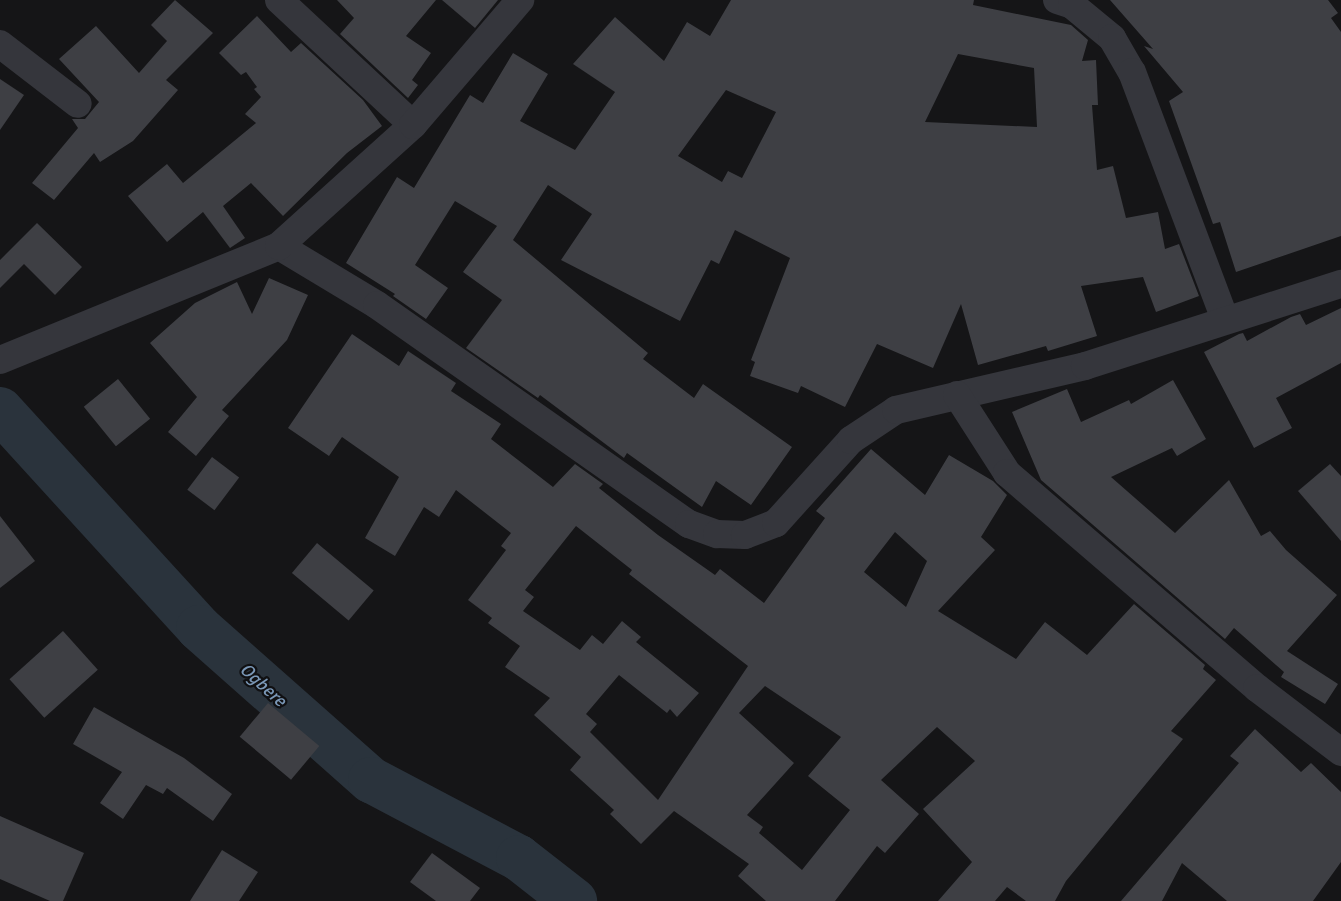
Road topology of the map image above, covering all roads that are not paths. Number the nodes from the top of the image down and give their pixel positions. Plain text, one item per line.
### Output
1 (279, 0) edge
2 (520, 0) edge
3 (1057, 0) edge
4 (0, 44) edge
5 (78, 104) dead end
6 (413, 125) junction
7 (279, 246) junction
8 (1341, 284) edge
9 (1225, 319) junction
10 (4, 358) edge
11 (957, 395) junction
12 (1341, 752) edge

1 - 6 street
2 - 6 street
3 - 9 street
4 - 5 street
6 - 7 street
7 - 10 street
7 - 11 street
8 - 9 street
9 - 11 street
11 - 12 street

